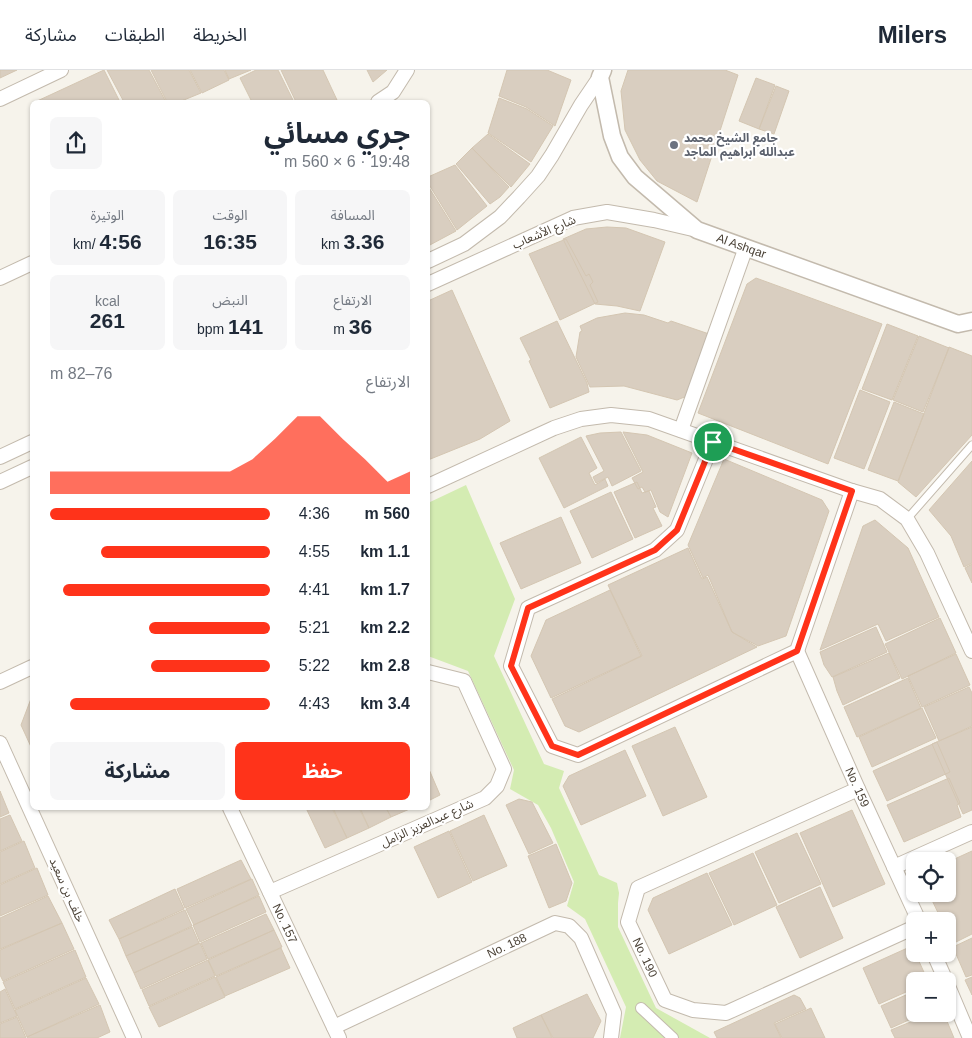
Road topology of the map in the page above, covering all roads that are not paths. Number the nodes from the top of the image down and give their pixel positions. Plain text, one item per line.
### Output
1 (62, 70) edge
2 (407, 70) edge
3 (602, 73) edge
4 (40, 75) edge
5 (0, 99) edge
6 (381, 100) edge
7 (697, 230) junction
8 (746, 247) junction
9 (430, 260) edge
10 (30, 264) edge
11 (0, 278) edge
12 (430, 283) edge
13 (967, 326) edge
14 (681, 430) junction
15 (713, 442) junction
16 (30, 443) edge
17 (972, 445) edge
18 (0, 457) edge
19 (30, 468) edge
20 (0, 482) edge
21 (430, 485) edge
22 (852, 491) junction
23 (907, 519) junction
24 (797, 651) junction
25 (972, 651) edge
26 (30, 668) edge
27 (430, 672) edge
28 (0, 682) edge
29 (0, 743) edge
30 (858, 789) junction
31 (30, 809) edge
32 (30, 810) edge
33 (231, 810) edge
34 (972, 832) edge
35 (894, 867) junction
36 (270, 892) junction
37 (915, 912) edge
38 (906, 931) edge
39 (956, 1005) edge
40 (641, 1008) dead end
41 (337, 1033) edge
42 (134, 1038) edge
43 (611, 1038) edge
44 (673, 1038) edge
45 (970, 1038) edge

1 - 4 street
2 - 6 street
3 - 7 street, Al Ashqar
3 - 9 street
4 - 5 street
7 - 8 street, Al Ashqar
7 - 12 street, شارع الأشعاب
8 - 13 street, Al Ashqar
8 - 14 street
10 - 11 street
14 - 15 street
14 - 21 street
15 - 22 street
15 - 24 street
16 - 18 street
17 - 23 lane
19 - 20 street
22 - 23 street
22 - 24 street
23 - 25 street
24 - 30 street, No. 159
26 - 28 street
27 - 36 street, شارع عبدالعزيز الزامل
29 - 31 street, خلف بن سعيد
30 - 35 street, No. 159
30 - 38 street, No. 190
32 - 42 street, خلف بن سعيد
33 - 36 street, No. 157
34 - 35 street
35 - 37 street, No. 159
36 - 41 street, No. 157
39 - 45 street
40 - 44 street
41 - 43 street, No. 188

